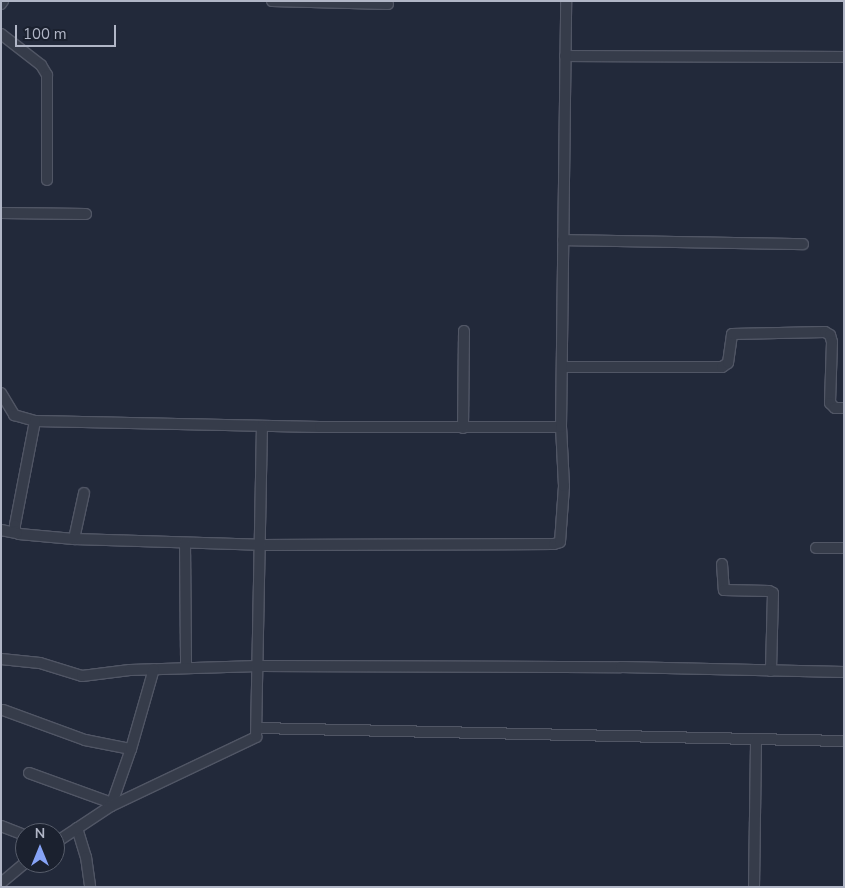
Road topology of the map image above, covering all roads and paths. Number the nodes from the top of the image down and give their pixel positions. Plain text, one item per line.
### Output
1 (272, 1) edge
2 (566, 1) edge
3 (388, 4) dead end
4 (1, 34) edge
5 (565, 56) junction
6 (844, 57) edge
7 (47, 180) dead end
8 (1, 213) edge
9 (86, 214) dead end
10 (563, 240) junction
11 (803, 244) dead end
12 (464, 331) dead end
13 (562, 367) junction
14 (1, 393) edge
15 (844, 408) edge
16 (35, 421) junction
17 (262, 426) junction
18 (561, 427) junction
19 (463, 428) junction
20 (84, 493) dead end
21 (1, 530) edge
22 (17, 533) junction
23 (74, 540) junction
24 (185, 543) junction
25 (260, 545) junction
26 (816, 548) dead end
27 (844, 548) edge
28 (722, 564) dead end
29 (1, 659) edge
30 (259, 666) junction
31 (186, 668) junction
32 (154, 669) junction
33 (771, 671) junction
34 (844, 672) edge
35 (3, 710) dead end
36 (257, 728) junction
37 (756, 739) junction
38 (844, 741) edge
39 (131, 749) junction
40 (28, 773) dead end
41 (111, 805) junction
42 (1, 826) edge
43 (77, 828) junction
44 (15, 831) edge
45 (65, 836) edge
46 (15, 871) edge
47 (1, 883) edge
48 (90, 887) edge
49 (754, 887) edge

1 - 3 street
2 - 5 street
4 - 7 street
5 - 6 street
5 - 10 street
8 - 9 street
10 - 11 street
10 - 13 street
12 - 19 street
13 - 15 street
13 - 18 street
14 - 16 street
16 - 17 street
16 - 22 street
17 - 19 street
17 - 25 street
18 - 19 street
18 - 25 street
20 - 23 street
21 - 22 street
22 - 23 street
23 - 24 street
24 - 25 street
24 - 31 street
25 - 30 street
26 - 27 street
28 - 33 street
29 - 32 street
30 - 31 street
30 - 33 street
30 - 36 street
31 - 32 street
32 - 39 street
33 - 34 street
35 - 39 street
36 - 37 street
36 - 41 street
37 - 38 street
37 - 49 street
39 - 41 street
40 - 41 street
41 - 43 street
42 - 44 street
43 - 45 street
43 - 48 street
46 - 47 street

